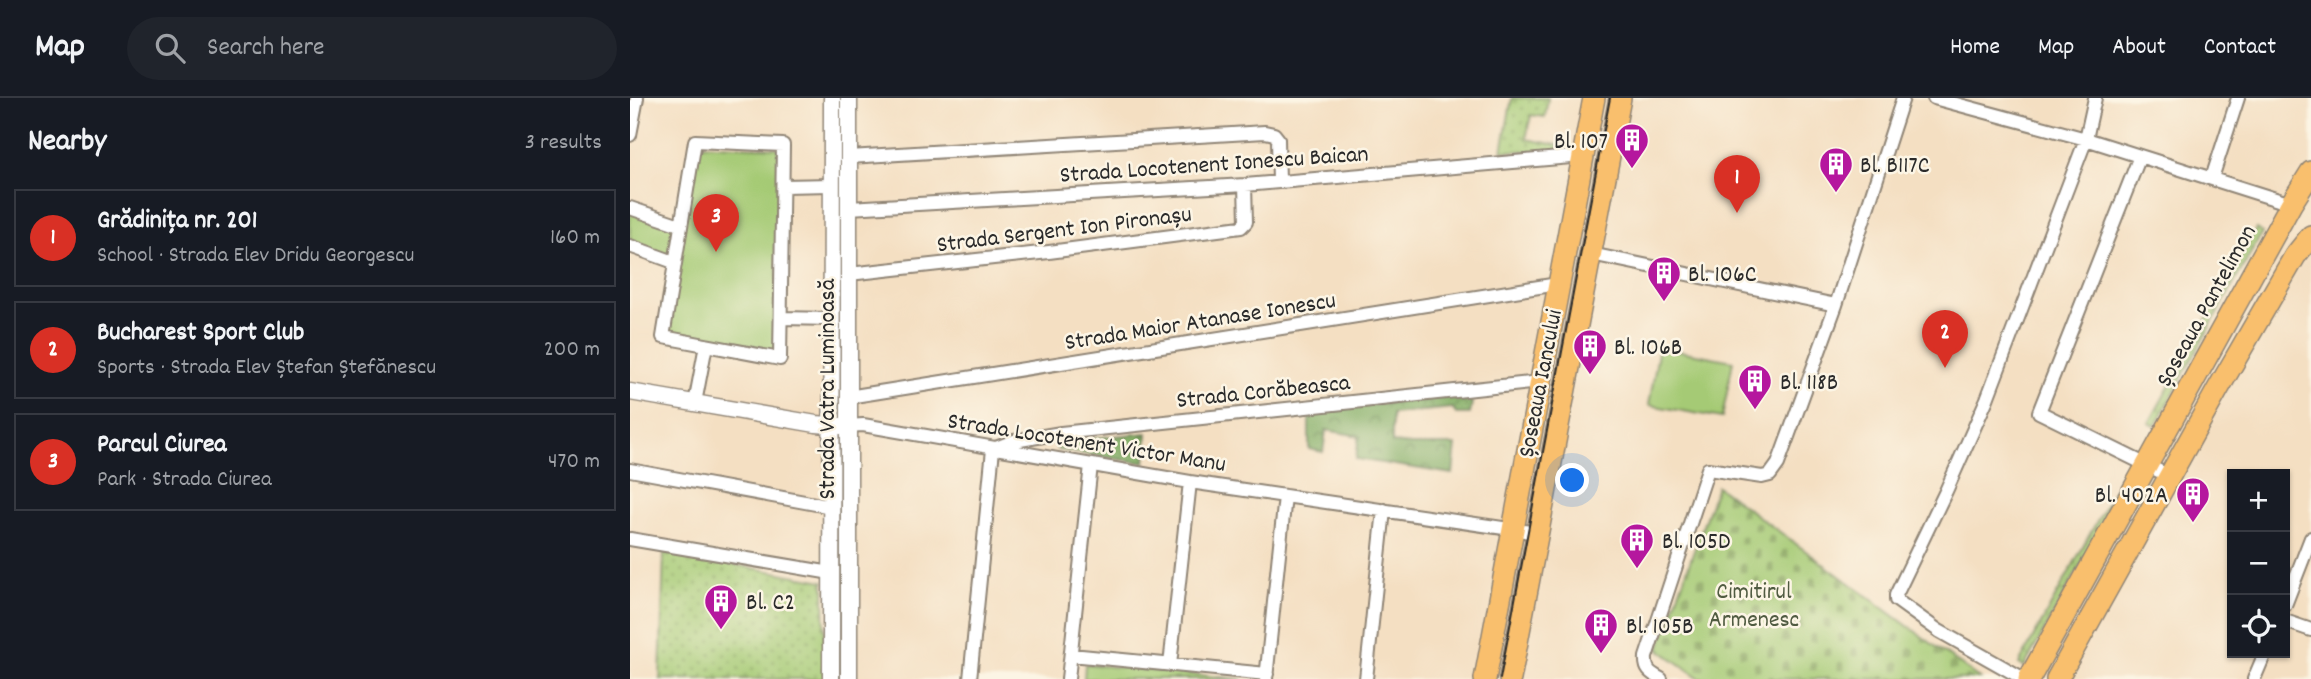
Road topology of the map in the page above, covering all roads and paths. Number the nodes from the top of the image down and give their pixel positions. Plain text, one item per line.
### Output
1 (637, 98) edge
2 (832, 98) edge
3 (849, 98) edge
4 (1594, 98) edge
5 (1620, 98) edge
6 (1903, 98) edge
7 (1934, 98) edge
8 (2095, 98) edge
9 (2238, 98) edge
10 (630, 135) edge
11 (2086, 139) junction
12 (1583, 156) junction
13 (2140, 156) junction
14 (849, 157) junction
15 (2310, 172) edge
16 (2212, 178) junction
17 (1279, 182) junction
18 (832, 185) junction
19 (1245, 185) junction
20 (783, 186) junction
21 (2291, 204) junction
22 (630, 208) edge
23 (849, 208) junction
24 (680, 225) junction
25 (2311, 236) edge
26 (630, 246) edge
27 (1591, 254) junction
28 (674, 262) junction
29 (849, 274) junction
30 (1558, 284) junction
31 (1836, 306) junction
32 (781, 318) junction
33 (832, 319) junction
34 (706, 345) junction
35 (1540, 382) junction
36 (630, 392) edge
37 (848, 397) junction
38 (695, 403) junction
39 (840, 426) junction
40 (993, 449) junction
41 (1091, 465) junction
42 (2147, 465) junction
43 (630, 470) edge
44 (2169, 476) junction
45 (1190, 482) junction
46 (1286, 496) junction
47 (832, 507) junction
48 (1384, 510) junction
49 (1513, 528) junction
50 (1537, 533) junction
51 (2311, 538) edge
52 (630, 539) edge
53 (831, 573) junction
54 (2289, 595) edge
55 (2290, 623) edge
56 (2311, 630) edge
57 (1071, 655) junction
58 (2263, 658) edge
59 (1170, 665) junction
60 (1267, 676) edge
61 (2063, 677) edge
62 (831, 679) edge
63 (849, 679) edge
64 (970, 679) edge
65 (1069, 679) edge
66 (1366, 679) edge
67 (1485, 679) edge
68 (1510, 679) edge
69 (1661, 679) edge
70 (2024, 679) edge
71 (2029, 679) edge
72 (2253, 679) edge

1 - 10 street
2 - 18 street, Strada Vatra Luminoasă
3 - 14 street, Strada Vatra Luminoasă
4 - 12 main road, Șoseaua Iancului
5 - 27 main road, Șoseaua Iancului
6 - 31 street
7 - 11 street
8 - 11 street
9 - 16 street
11 - 13 street
11 - 70 street
12 - 17 street, Strada Locotenent Ionescu Baican
12 - 30 main road, Șoseaua Iancului
13 - 16 street
13 - 42 street
14 - 17 street
14 - 23 street, Strada Vatra Luminoasă
15 - 21 main road, Șoseaua Pantelimon
16 - 21 street
17 - 19 street, Strada Locotenent Ionescu Baican
18 - 20 street
18 - 33 street, Strada Vatra Luminoasă
19 - 23 street, Strada Locotenent Ionescu Baican
19 - 29 street, Strada Sergent Ion Pironașu
20 - 24 street
20 - 32 street
21 - 42 main road, Șoseaua Pantelimon
22 - 24 street
23 - 29 street, Strada Vatra Luminoasă
24 - 28 street
25 - 44 main road
26 - 28 street
27 - 31 street
27 - 50 main road, Șoseaua Iancului
28 - 34 street
29 - 37 street, Strada Vatra Luminoasă
30 - 35 main road, Șoseaua Iancului
30 - 37 street, Strada Maior Atanase Ionescu
31 - 69 street
32 - 33 street
32 - 34 street
33 - 39 street, Strada Vatra Luminoasă
34 - 38 street
35 - 40 street, Strada Corăbeasca
35 - 49 main road, Șoseaua Iancului
36 - 38 street, Strada Locotenent Victor Manu
37 - 39 street, Strada Vatra Luminoasă
38 - 39 street, Strada Locotenent Victor Manu
39 - 40 street, Strada Locotenent Victor Manu
39 - 47 street, Strada Vatra Luminoasă
39 - 63 street, Strada Vatra Luminoasă
40 - 41 street, Strada Locotenent Victor Manu
40 - 64 street
41 - 45 street, Strada Locotenent Victor Manu
41 - 57 street
42 - 44 street
42 - 71 main road, Șoseaua Pantelimon
43 - 47 street
44 - 61 main road
45 - 46 street, Strada Locotenent Victor Manu
45 - 59 street
46 - 48 street, Strada Locotenent Victor Manu
46 - 60 street
47 - 53 street, Strada Vatra Luminoasă
48 - 49 street, Strada Locotenent Victor Manu
48 - 66 street
49 - 50 street, Strada Locotenent Victor Manu
49 - 67 main road, Șoseaua Iancului
50 - 68 main road, Șoseaua Iancului
51 - 54 street
52 - 53 street
53 - 62 street, Strada Vatra Luminoasă
55 - 56 street
57 - 59 street
57 - 65 street
58 - 72 street
59 - 60 street

